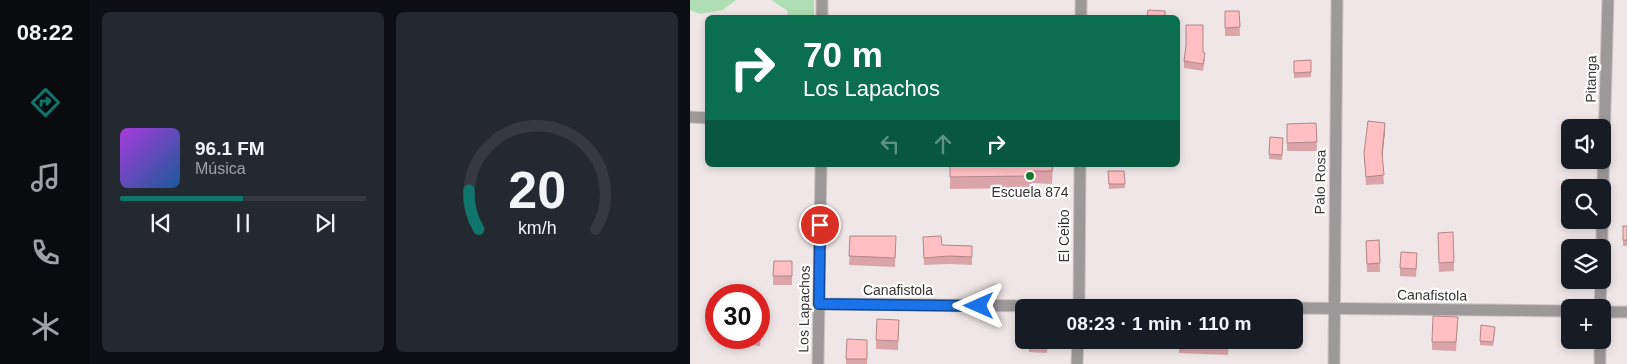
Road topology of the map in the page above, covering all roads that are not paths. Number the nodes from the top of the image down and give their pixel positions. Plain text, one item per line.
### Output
1 (822, 0) edge
2 (1081, 0) edge
3 (1337, 0) edge
4 (1608, 0) edge
5 (822, 15) edge
6 (1081, 15) edge
7 (690, 118) edge
8 (705, 118) edge
9 (690, 129) edge
10 (820, 167) edge
11 (1080, 167) edge
12 (1603, 179) edge
13 (1079, 299) edge
14 (819, 304) junction
15 (1015, 306) edge
16 (1303, 308) edge
17 (1334, 308) junction
18 (1561, 312) edge
19 (1611, 312) edge
20 (1627, 312) edge
21 (1078, 349) edge
22 (1600, 349) edge
23 (818, 364) edge
24 (1077, 364) edge
25 (1334, 364) edge
26 (1600, 364) edge

1 - 5 street
2 - 6 street
3 - 17 street, Palo Rosa
4 - 12 street, Pitanga
7 - 8 street
7 - 9 street
10 - 14 street, Los Lapachos
11 - 13 street, El Ceibo
14 - 15 street, Canafistola
14 - 23 street, Los Lapachos
16 - 17 street, Canafistola
17 - 18 street, Canafistola
17 - 25 street, Palo Rosa
19 - 20 street
21 - 24 street
22 - 26 street

